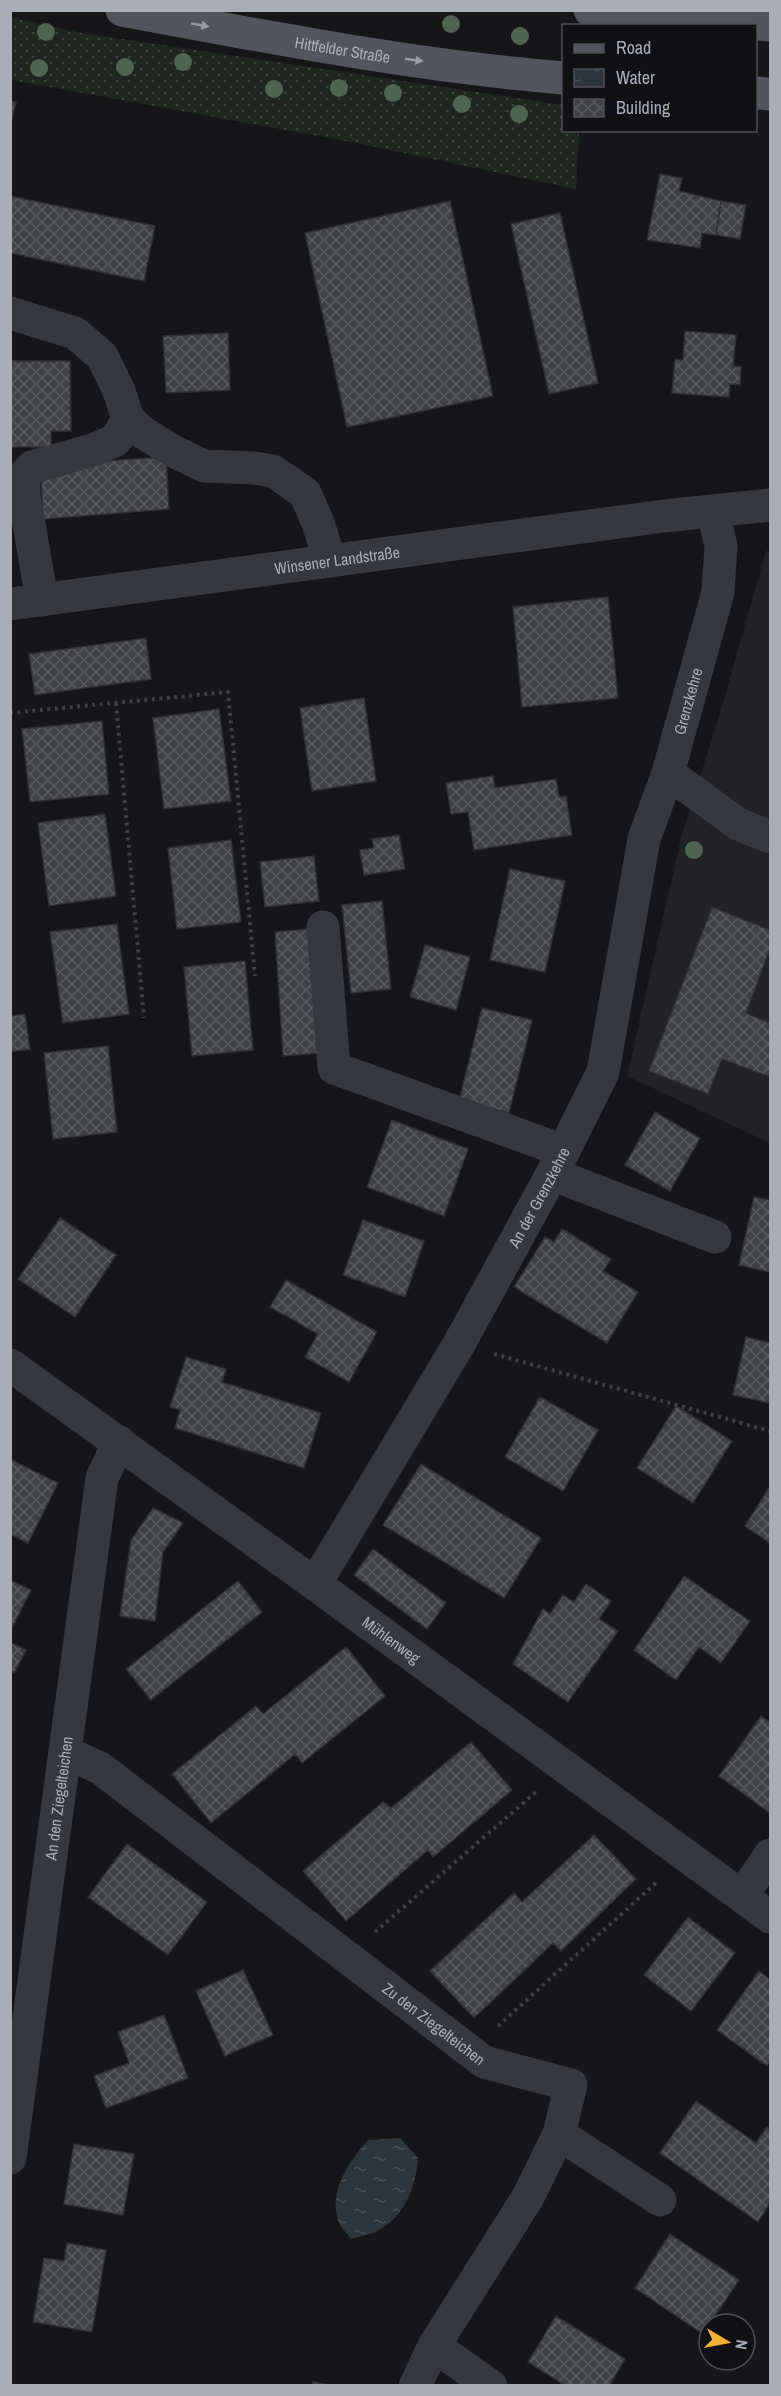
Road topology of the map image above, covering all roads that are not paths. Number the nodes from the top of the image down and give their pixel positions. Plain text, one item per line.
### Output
1 (122, 10) edge
2 (590, 10) edge
3 (771, 25) edge
4 (562, 78) edge
5 (10, 313) edge
6 (128, 419) junction
7 (771, 505) edge
8 (713, 512) junction
9 (330, 561) junction
10 (26, 602) edge
11 (668, 773) junction
12 (771, 837) edge
13 (323, 927) dead end
14 (558, 1162) junction
15 (715, 1238) dead end
16 (10, 1365) edge
17 (119, 1442) junction
18 (315, 1584) junction
19 (65, 1752) junction
20 (771, 1855) edge
21 (742, 1896) junction
22 (771, 1917) edge
23 (559, 2134) junction
24 (10, 2158) edge
25 (660, 2200) dead end
26 (434, 2346) junction
27 (415, 2385) edge
28 (491, 2385) edge

1 -> 4 main road, Hittfelder Straße
2 - 3 main road
5 - 6 street
6 - 9 street
6 - 10 street
7 - 8 street, Winsener Landstraße
8 - 9 street, Winsener Landstraße
8 - 11 street, Grenzkehre
9 - 10 street, Winsener Landstraße
11 - 12 street
11 - 14 street, An der Grenzkehre
13 - 14 street
14 - 15 street
14 - 18 street, An der Grenzkehre
16 - 17 street, Mühlenweg
17 - 18 street, Mühlenweg
17 - 19 street, An den Ziegelteichen
18 - 21 street, Mühlenweg
19 - 23 street, Zu den Ziegelteichen
19 - 24 street, An den Ziegelteichen
20 - 21 street
21 - 22 street, Mühlenweg
23 - 25 street
23 - 26 street, Zu den Ziegelteichen
26 - 27 street, Zu den Ziegelteichen
26 - 28 street

